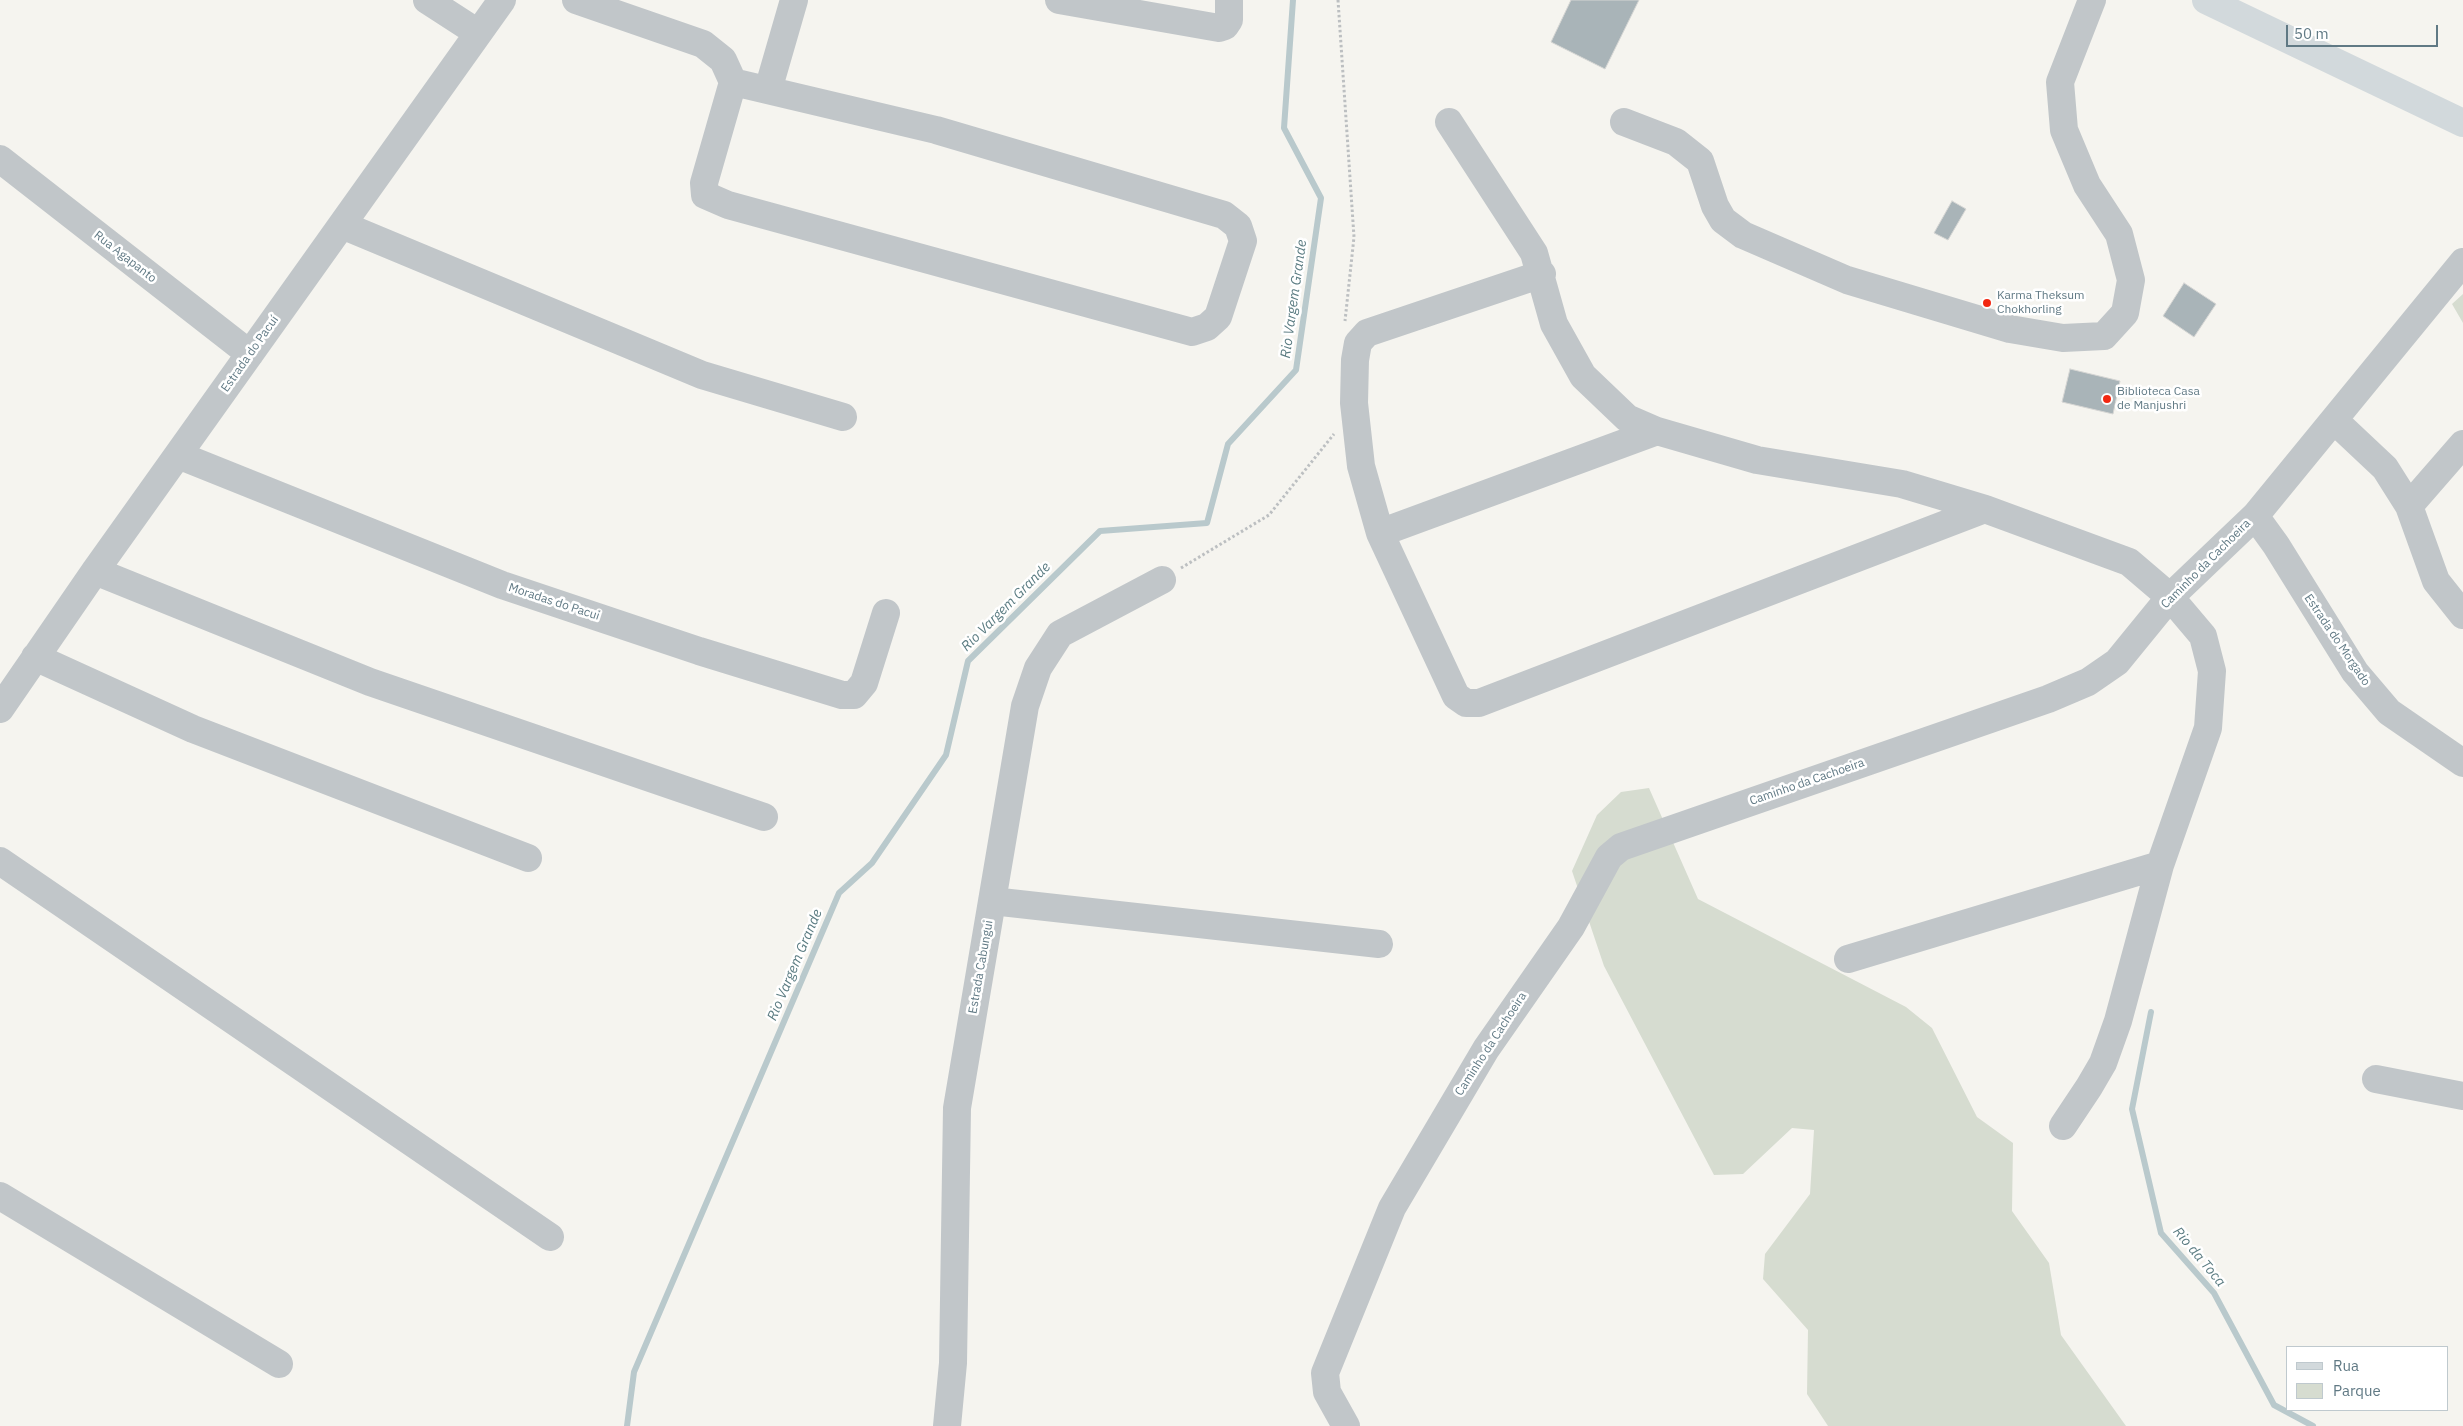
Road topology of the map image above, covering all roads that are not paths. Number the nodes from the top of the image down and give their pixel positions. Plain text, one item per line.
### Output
1 (427, 0) edge
2 (502, 0) edge
3 (576, 0) edge
4 (794, 0) edge
5 (1059, 0) edge
6 (1229, 0) edge
7 (2092, 0) edge
8 (2206, 0) edge
9 (478, 33) junction
10 (733, 82) junction
11 (768, 90) junction
12 (1449, 122) dead end
13 (1624, 122) dead end
14 (2463, 123) edge
15 (0, 159) edge
16 (342, 224) junction
17 (2463, 262) edge
18 (1542, 274) junction
19 (250, 354) junction
20 (843, 418) dead end
21 (2335, 421) junction
22 (1657, 431) junction
23 (2463, 444) edge
24 (178, 455) junction
25 (2409, 506) junction
26 (1985, 508) junction
27 (2255, 516) junction
28 (1380, 533) junction
29 (95, 571) junction
30 (1162, 580) road end
31 (2170, 597) junction
32 (886, 613) dead end
33 (2463, 615) edge
34 (35, 657) junction
35 (0, 709) edge
36 (2463, 763) edge
37 (764, 817) dead end
38 (528, 858) dead end
39 (0, 861) edge
40 (2160, 865) junction
41 (992, 901) junction
42 (1379, 944) dead end
43 (1848, 959) dead end
44 (2376, 1079) dead end
45 (2463, 1096) edge
46 (2063, 1126) dead end
47 (0, 1196) edge
48 (550, 1237) dead end
49 (279, 1364) dead end
50 (947, 1426) edge
51 (1346, 1426) edge

1 - 9 street
2 - 9 street, Estrada do Pacuí
3 - 10 street
4 - 11 street
5 - 6 street
7 - 13 street
8 - 14 main road
9 - 16 street, Estrada do Pacuí
10 - 11 street
10 - 11 street
12 - 18 street
15 - 19 street, Rua Agapanto
16 - 19 street, Estrada do Pacuí
16 - 20 street
17 - 21 street, Caminho da Cachoeira
18 - 22 street
18 - 28 street
19 - 24 street, Estrada do Pacuí
21 - 25 street
21 - 27 street, Caminho da Cachoeira
22 - 26 street
22 - 28 street
23 - 25 street
24 - 29 street, Estrada do Pacuí
24 - 32 street, Moradas do Pacui
25 - 33 street
26 - 28 street
26 - 31 street
27 - 31 street, Caminho da Cachoeira
27 - 36 street, Estrada do Morgado
29 - 34 street, Estrada do Pacuí
29 - 37 street
30 - 41 street, Estrada Cabungui
31 - 40 street
31 - 51 street, Caminho da Cachoeira
34 - 35 street, Estrada do Pacuí
34 - 38 street
39 - 48 street
40 - 43 street
40 - 46 street
41 - 42 street
41 - 50 street, Estrada Cabungui
44 - 45 street
47 - 49 street

